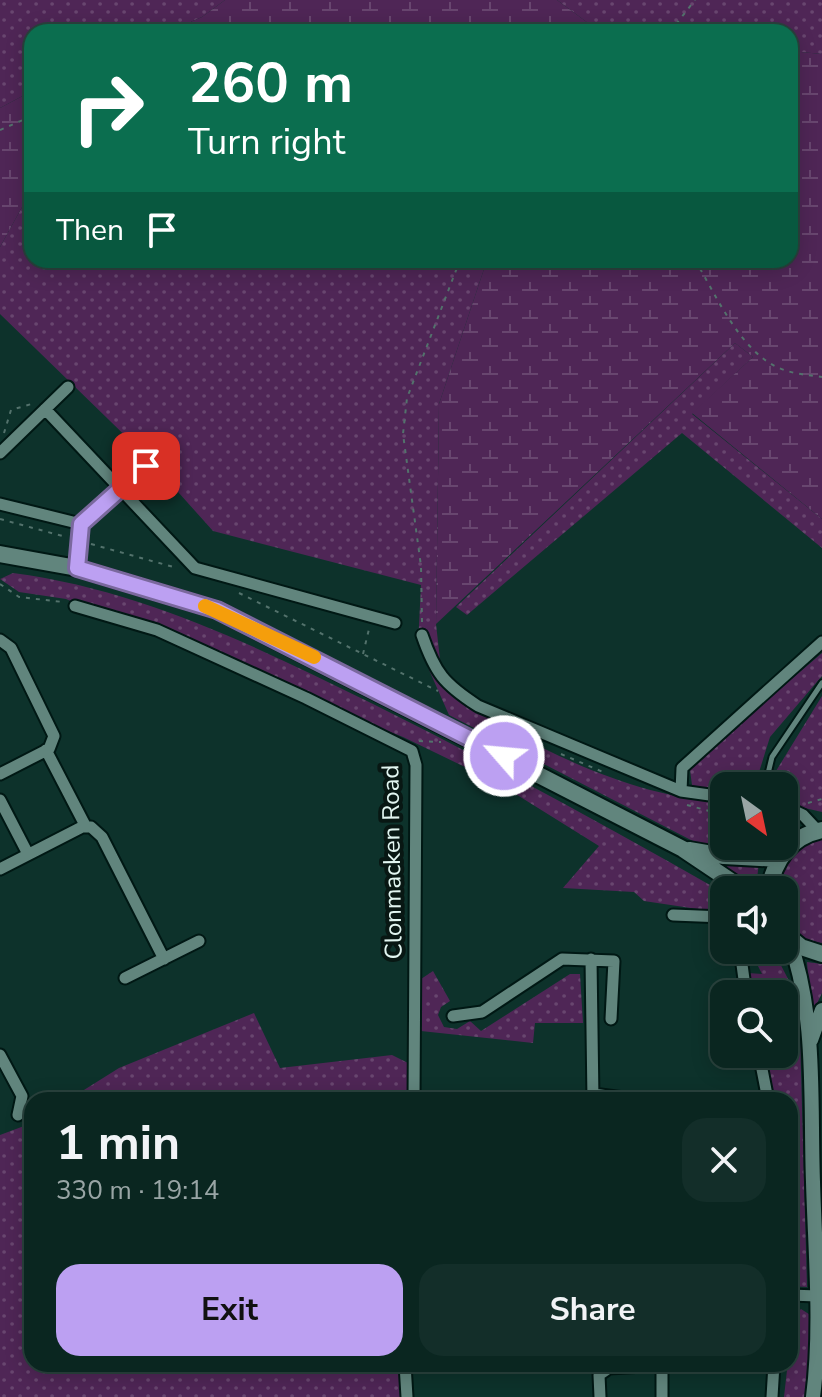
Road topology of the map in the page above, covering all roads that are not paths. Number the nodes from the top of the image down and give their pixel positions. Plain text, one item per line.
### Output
1 (68, 387) dead end
2 (40, 406) junction
3 (0, 453) edge
4 (146, 466) dead end
5 (122, 488) junction
6 (0, 504) edge
7 (81, 524) junction
8 (0, 554) edge
9 (77, 568) junction
10 (75, 606) road end
11 (395, 623) dead end
12 (422, 635) road end
13 (0, 640) edge
14 (822, 642) edge
15 (822, 683) edge
16 (46, 750) junction
17 (768, 772) edge
18 (0, 774) edge
19 (681, 796) junction
20 (710, 797) edge
21 (0, 800) edge
22 (798, 813) edge
23 (86, 827) junction
24 (820, 830) edge
25 (798, 840) edge
26 (683, 849) junction
27 (28, 854) junction
28 (710, 854) edge
29 (0, 869) edge
30 (723, 876) edge
31 (673, 915) dead end
32 (710, 916) edge
33 (199, 941) dead end
34 (798, 942) edge
35 (822, 954) edge
36 (164, 959) junction
37 (591, 959) junction
38 (798, 964) edge
39 (125, 978) dead end
40 (822, 1010) edge
41 (453, 1016) dead end
42 (611, 1019) dead end
43 (810, 1040) junction
44 (0, 1055) edge
45 (762, 1068) edge
46 (414, 1092) edge
47 (593, 1092) edge
48 (766, 1092) edge
49 (18, 1115) dead end
50 (798, 1295) edge
51 (817, 1296) junction
52 (405, 1372) edge
53 (603, 1372) edge
54 (662, 1372) edge
55 (774, 1372) edge
56 (407, 1397) edge
57 (600, 1397) edge
58 (662, 1397) edge
59 (772, 1397) edge
60 (813, 1397) edge

1 - 2 street
2 - 3 street
2 - 5 street
4 - 5 street
5 - 7 street
5 - 11 street
6 - 7 street
7 - 9 street
8 - 9 main road
9 - 26 main road
10 - 46 street, Clonmacken Road
12 - 19 street
13 - 16 street
14 - 19 street
15 - 17 lane
16 - 18 street
16 - 23 street
19 - 20 street
21 - 27 street
22 - 24 street
23 - 27 street
23 - 36 street
24 - 25 main road
26 - 28 main road
26 - 30 main road
27 - 29 street
31 - 32 street
33 - 36 street
34 - 35 main road
36 - 39 street
37 - 41 street
37 - 42 street
37 - 47 street
38 - 43 street
40 - 43 street
43 - 51 street
44 - 49 street
45 - 48 street
50 - 51 street
51 - 60 street
52 - 56 street
53 - 57 street
54 - 58 street
55 - 59 street

